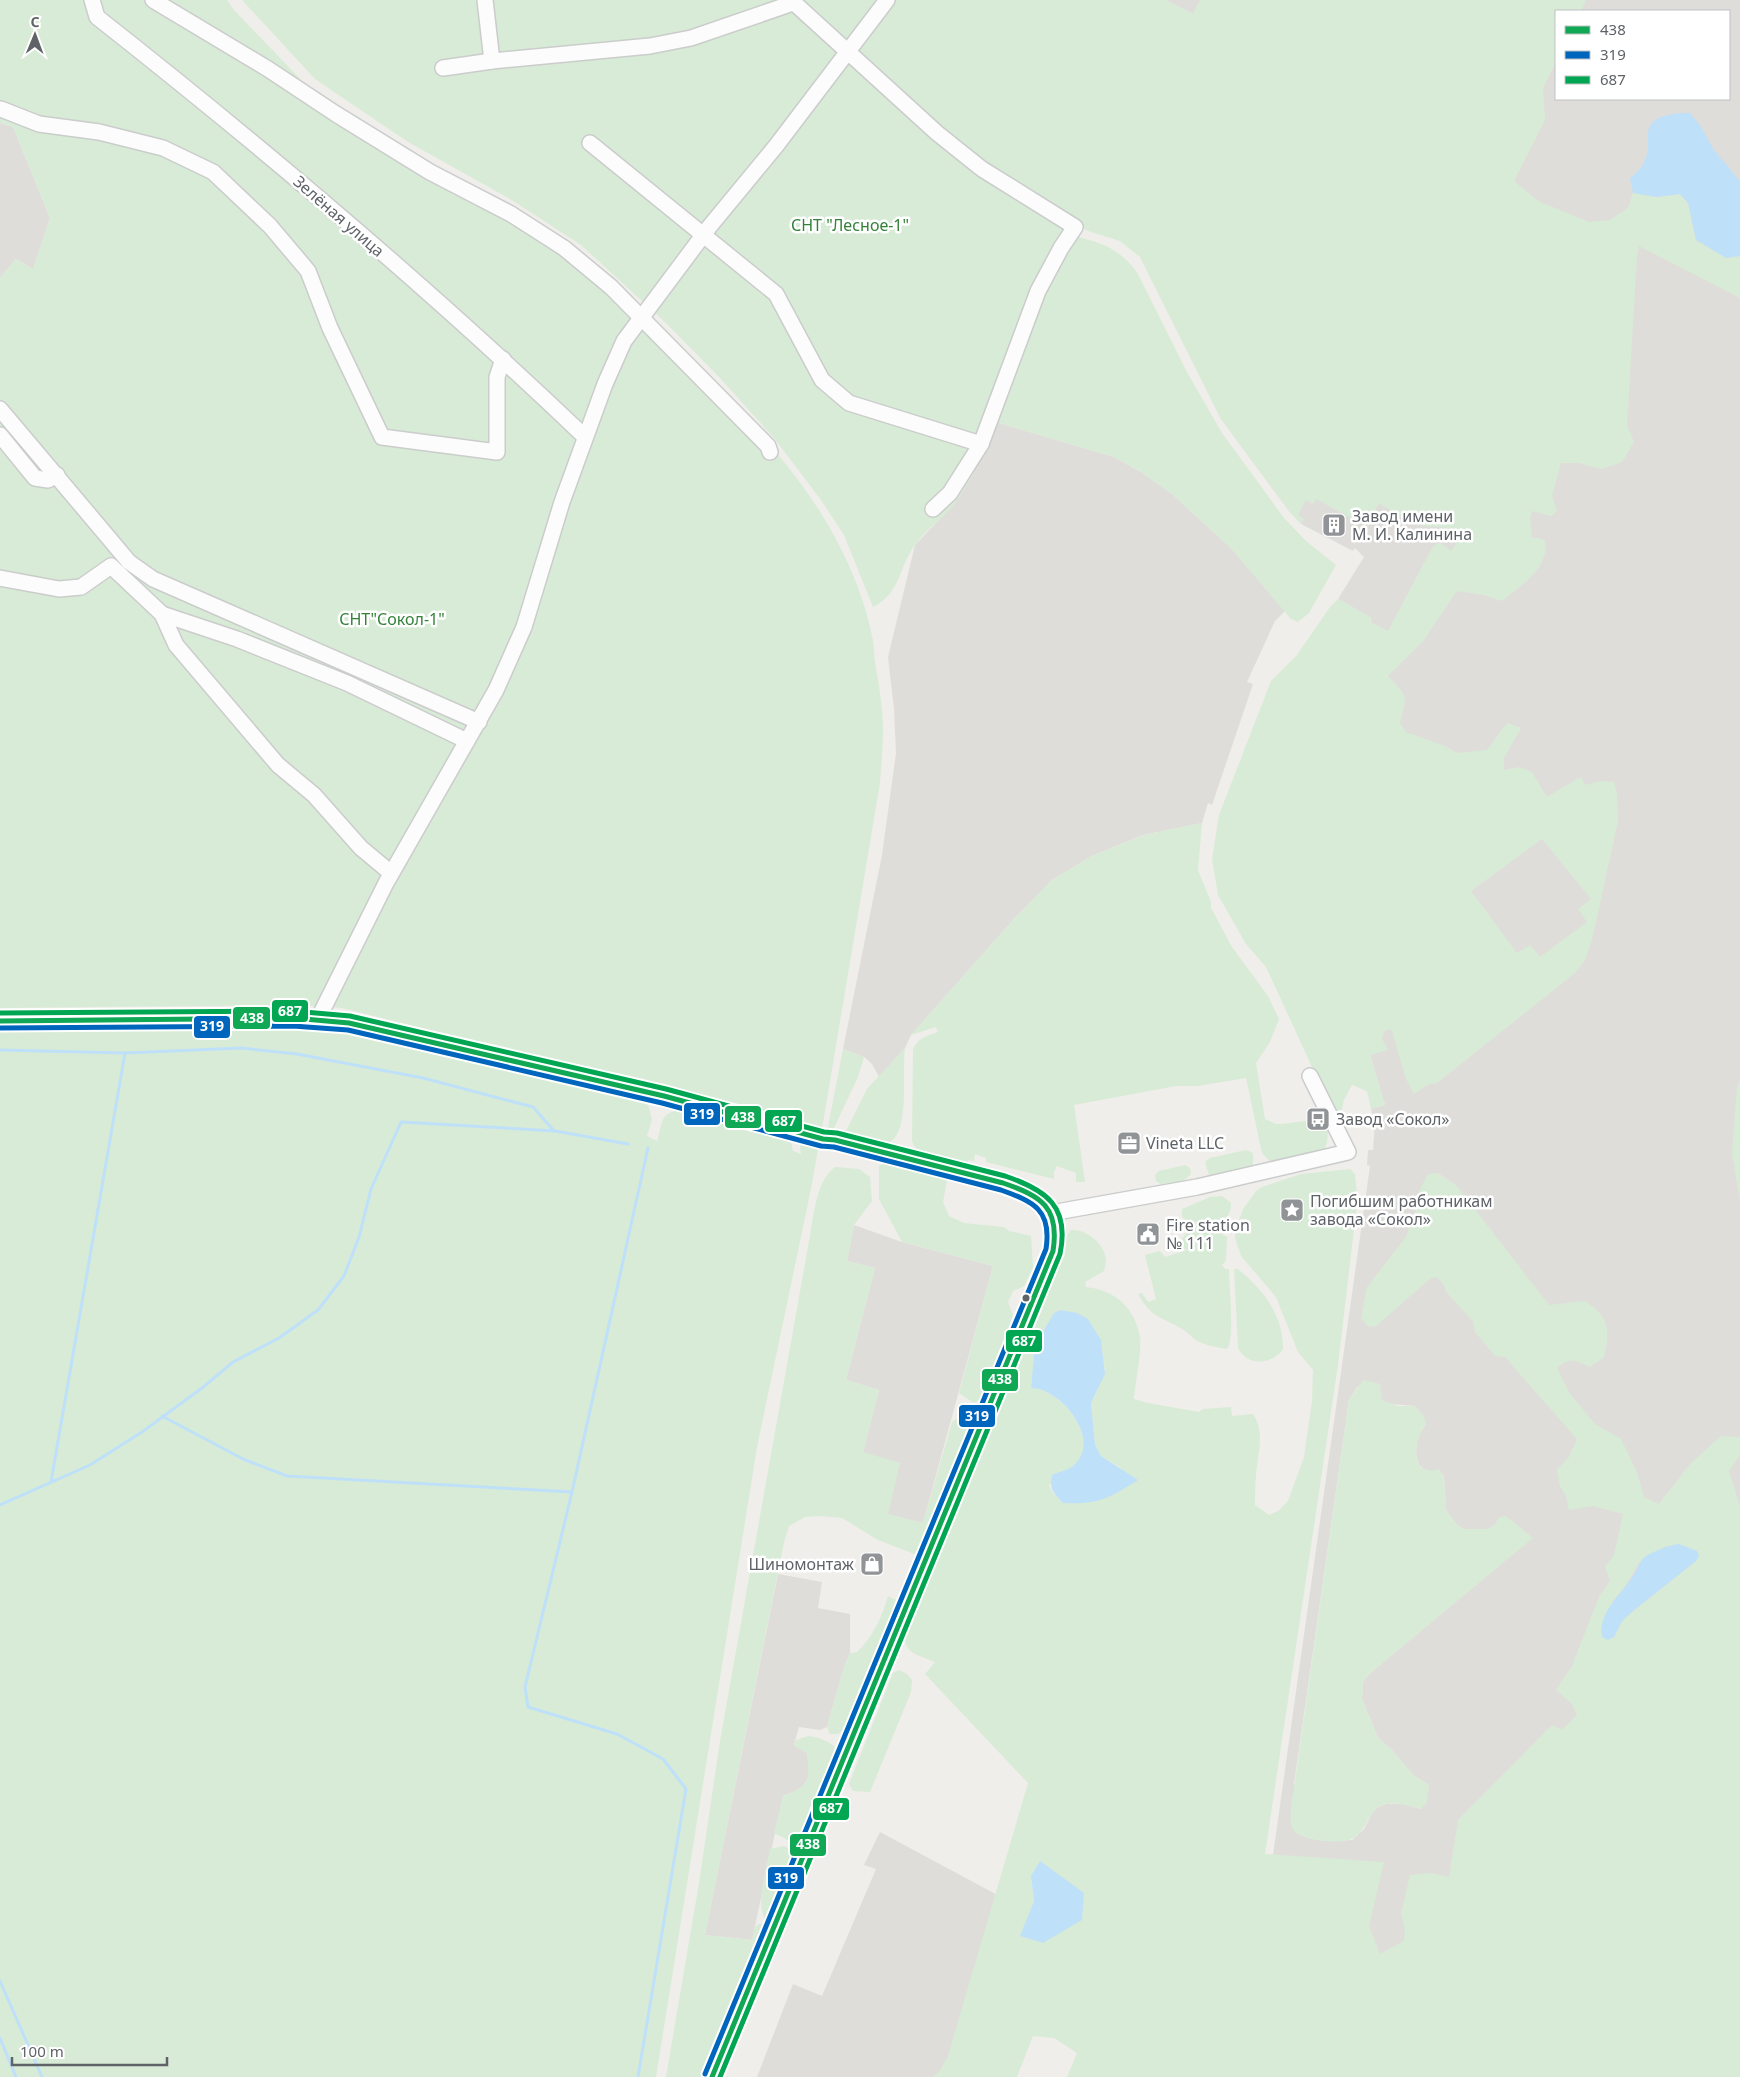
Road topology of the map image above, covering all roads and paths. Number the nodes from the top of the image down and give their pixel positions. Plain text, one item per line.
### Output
1 (92, 0) edge
2 (153, 0) edge
3 (485, 0) edge
4 (792, 1) edge
5 (879, 4) edge
6 (846, 51) junction
7 (492, 60) junction
8 (443, 68) dead end
9 (1, 110) dead end
10 (590, 143) dead end
11 (704, 234) junction
12 (641, 317) junction
13 (503, 359) junction
14 (0, 409) edge
15 (0, 436) edge
16 (585, 437) junction
17 (981, 444) junction
18 (770, 452) dead end
19 (58, 475) junction
20 (933, 509) dead end
21 (0, 578) edge
22 (162, 614) junction
23 (479, 722) junction
24 (467, 741) junction
25 (391, 873) junction
26 (318, 1019) junction
27 (0, 1021) edge
28 (1310, 1076) dead end
29 (1051, 1214) junction
30 (712, 2077) edge

1 - 13 street, Зелёная улица
2 - 12 street
3 - 7 street
4 - 6 street
4 - 7 street
5 - 6 street
6 - 11 street
6 - 17 street
7 - 8 street
9 - 13 street
10 - 11 street
11 - 12 street
11 - 17 street
12 - 16 street
12 - 18 street
13 - 16 street, Зелёная улица
14 - 19 street
15 - 19 street
16 - 23 street
17 - 20 street
19 - 23 street
21 - 22 street
22 - 24 street
22 - 25 street
23 - 24 street
24 - 25 street
25 - 26 street
26 - 27 main road
26 - 29 main road
28 - 29 street
29 - 30 main road

